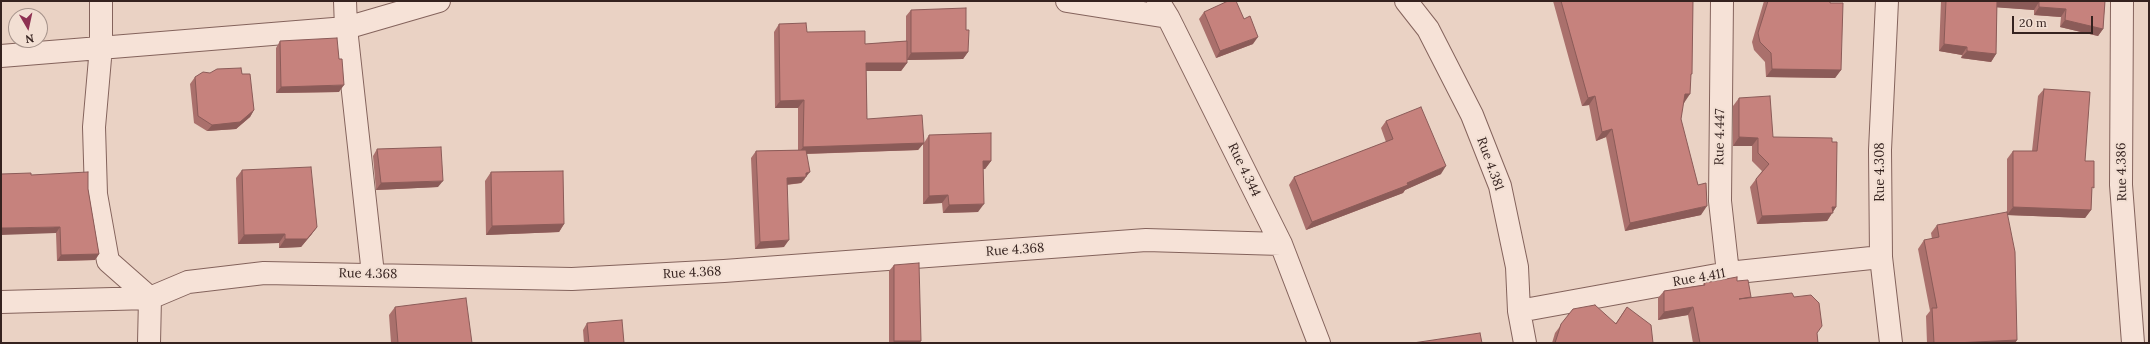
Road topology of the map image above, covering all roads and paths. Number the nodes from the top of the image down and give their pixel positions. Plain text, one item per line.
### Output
1 (100, 1) edge
2 (345, 1) edge
3 (439, 1) edge
4 (1067, 1) edge
5 (1406, 1) edge
6 (1722, 1) edge
7 (1886, 1) edge
8 (2122, 1) edge
9 (1163, 9) edge
10 (346, 28) junction
11 (100, 47) junction
12 (1, 56) edge
13 (1281, 244) junction
14 (1881, 257) junction
15 (1728, 273) junction
16 (372, 274) junction
17 (150, 298) junction
18 (1, 302) edge
19 (1519, 310) junction
20 (149, 343) edge
21 (1319, 343) edge
22 (1525, 343) edge
23 (1891, 343) edge
24 (2133, 343) edge

1 - 11 street
2 - 10 street
3 - 10 street
4 - 9 street
5 - 19 street, Rue 4.381
6 - 15 street, Rue 4.447
7 - 14 street, Rue 4.308
8 - 24 street, Rue 4.386
9 - 13 street, Rue 4.344
10 - 11 street
10 - 16 street
11 - 12 street
11 - 17 street
13 - 16 street, Rue 4.368
13 - 21 street, Rue 4.344
14 - 15 street, Rue 4.411
14 - 23 street, Rue 4.308
15 - 19 street, Rue 4.411
16 - 17 street, Rue 4.368
17 - 18 street
17 - 20 street
19 - 22 street, Rue 4.381

